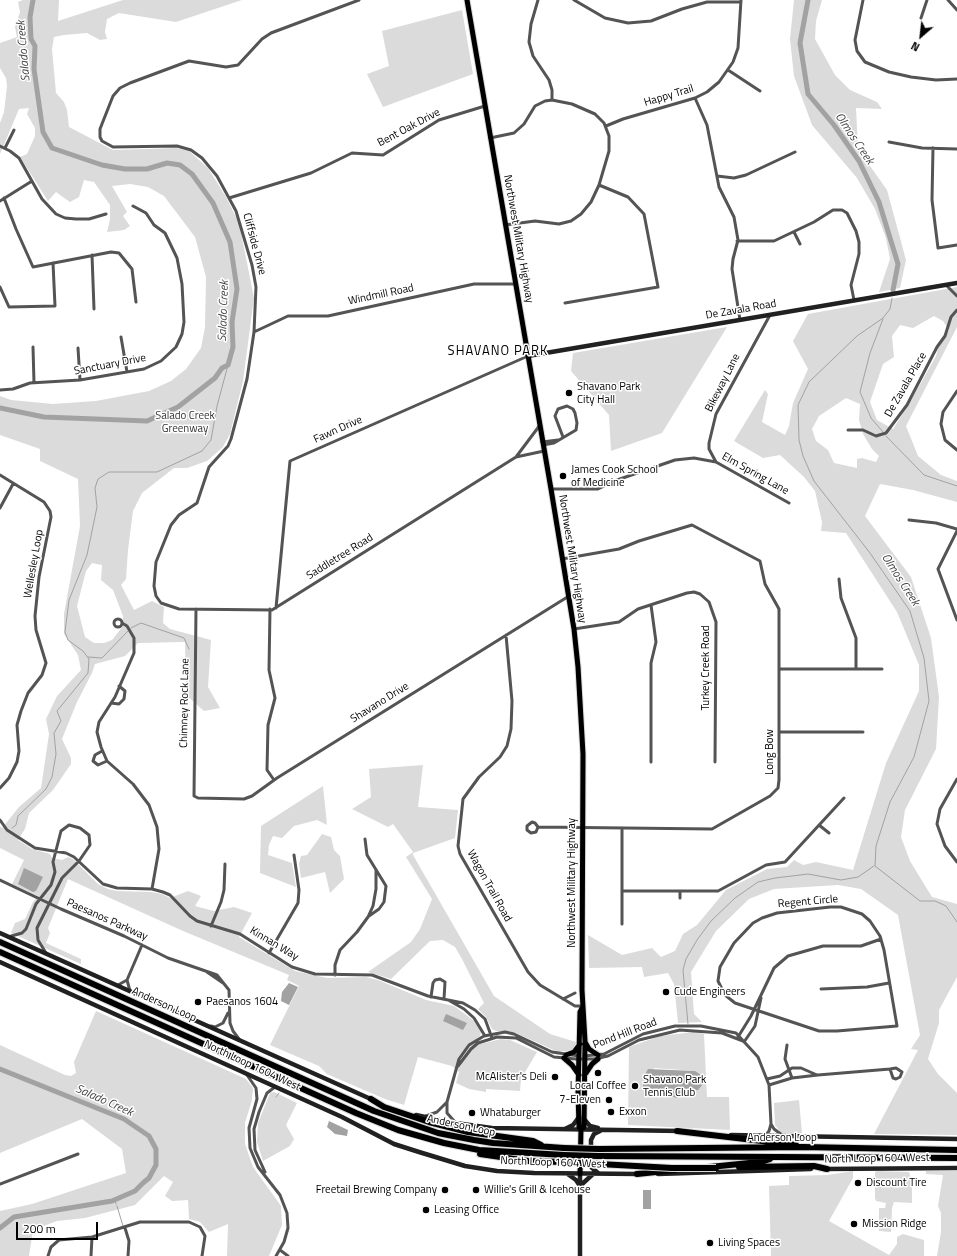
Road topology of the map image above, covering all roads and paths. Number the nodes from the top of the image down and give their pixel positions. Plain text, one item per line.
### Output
1 (359, 0) edge
2 (467, 0) edge
3 (538, 0) edge
4 (574, 0) edge
5 (863, 0) edge
6 (927, 0) edge
7 (948, 0) edge
8 (741, 1) edge
9 (957, 10) edge
10 (921, 18) dead end
11 (728, 70) junction
12 (957, 79) edge
13 (760, 91) dead end
14 (695, 98) junction
15 (552, 100) junction
16 (485, 106) junction
17 (606, 126) junction
18 (14, 130) dead end
19 (490, 138) junction
20 (889, 142) dead end
21 (0, 146) edge
22 (5, 148) junction
23 (932, 148) junction
24 (957, 149) edge
25 (795, 152) dead end
26 (716, 176) junction
27 (32, 181) junction
28 (599, 185) junction
29 (4, 198) junction
30 (229, 198) junction
31 (0, 201) edge
32 (133, 206) dead end
33 (106, 214) dead end
34 (505, 225) junction
35 (794, 232) junction
36 (737, 241) junction
37 (800, 244) dead end
38 (957, 245) edge
39 (92, 255) junction
40 (53, 263) junction
41 (957, 283) edge
42 (516, 284) junction
43 (946, 285) junction
44 (0, 287) edge
45 (957, 296) edge
46 (854, 300) junction
47 (136, 302) dead end
48 (565, 303) dead end
49 (94, 309) dead end
50 (957, 310) edge
51 (770, 315) junction
52 (740, 320) junction
53 (254, 332) junction
54 (121, 337) dead end
55 (33, 347) dead end
56 (78, 348) dead end
57 (528, 356) junction
58 (127, 372) junction
59 (80, 380) junction
60 (34, 383) junction
61 (0, 390) edge
62 (957, 391) edge
63 (540, 425) junction
64 (848, 430) dead end
65 (563, 437) junction
66 (543, 444) junction
67 (957, 450) edge
68 (544, 452) junction
69 (516, 457) junction
70 (716, 462) junction
71 (0, 476) edge
72 (13, 484) junction
73 (551, 489) junction
74 (789, 503) dead end
75 (0, 508) edge
76 (910, 520) dead end
77 (957, 530) edge
78 (562, 559) junction
79 (839, 579) dead end
80 (568, 596) junction
81 (158, 600) joint
82 (651, 605) junction
83 (276, 608) junction
84 (196, 609) junction
85 (270, 609) junction
86 (957, 620) edge
87 (122, 623) dead end
88 (574, 629) junction
89 (506, 635) junction
90 (779, 669) junction
91 (856, 669) junction
92 (882, 669) dead end
93 (119, 686) junction
94 (111, 703) junction
95 (779, 732) junction
96 (863, 732) dead end
97 (102, 751) junction
98 (107, 762) junction
99 (651, 762) dead end
100 (715, 762) dead end
101 (957, 779) edge
102 (274, 780) junction
103 (0, 788) edge
104 (195, 797) joint
105 (844, 798) dead end
106 (0, 820) edge
107 (819, 825) junction
108 (538, 827) dead end
109 (582, 828) junction
110 (622, 830) junction
111 (828, 833) dead end
112 (365, 839) dead end
113 (56, 852) junction
114 (294, 855) dead end
115 (79, 861) junction
116 (957, 862) edge
117 (225, 864) dead end
118 (376, 870) junction
119 (55, 872) junction
120 (63, 876) junction
121 (0, 880) edge
122 (152, 889) junction
123 (622, 891) junction
124 (680, 891) junction
125 (680, 898) dead end
126 (40, 900) junction
127 (49, 904) junction
128 (368, 917) junction
129 (622, 924) dead end
130 (211, 926) junction
131 (0, 933) edge
132 (8, 937) junction
133 (882, 939) junction
134 (0, 942) edge
135 (142, 945) junction
136 (0, 952) edge
137 (269, 953) junction
138 (47, 954) junction
139 (0, 962) edge
140 (335, 975) junction
141 (127, 980) junction
142 (890, 983) junction
143 (116, 985) junction
144 (821, 989) dead end
145 (131, 992) junction
146 (575, 992) dead end
147 (762, 995) junction
148 (431, 997) junction
149 (444, 999) junction
150 (563, 999) junction
151 (450, 1001) junction
152 (582, 1007) junction
153 (754, 1010) junction
154 (229, 1012) junction
155 (759, 1012) junction
156 (479, 1013) junction
157 (474, 1018) junction
158 (749, 1020) junction
159 (756, 1023) junction
160 (207, 1026) junction
161 (492, 1036) junction
162 (485, 1037) junction
163 (738, 1037) junction
164 (242, 1042) junction
165 (582, 1042) junction
166 (744, 1042) junction
167 (787, 1045) dead end
168 (565, 1057) junction
169 (582, 1057) junction
170 (598, 1057) junction
171 (789, 1069) junction
172 (890, 1069) dead end
173 (246, 1073) junction
174 (582, 1075) junction
175 (818, 1075) junction
176 (778, 1076) junction
177 (792, 1078) junction
178 (767, 1079) junction
179 (780, 1082) junction
180 (769, 1085) junction
181 (275, 1087) junction
182 (371, 1099) junction
183 (447, 1102) junction
184 (421, 1116) junction
185 (582, 1118) junction
186 (458, 1124) junction
187 (771, 1124) junction
188 (564, 1129) junction
189 (582, 1130) junction
190 (606, 1130) junction
191 (677, 1131) junction
192 (764, 1136) junction
193 (784, 1136) junction
194 (957, 1139) edge
195 (462, 1147) junction
196 (544, 1147) junction
197 (803, 1147) junction
198 (957, 1150) edge
199 (78, 1154) dead end
200 (778, 1157) junction
201 (957, 1158) edge
202 (957, 1168) edge
203 (827, 1169) junction
204 (567, 1174) junction
205 (580, 1174) junction
206 (593, 1174) junction
207 (601, 1174) junction
208 (637, 1174) junction
209 (267, 1177) junction
210 (0, 1184) edge
211 (580, 1186) junction
212 (124, 1228) junction
213 (92, 1237) junction
214 (280, 1250) junction
215 (48, 1256) edge
216 (91, 1256) edge
217 (128, 1256) edge
218 (202, 1256) edge
219 (277, 1256) edge
220 (288, 1256) edge
221 (580, 1256) edge

1 - 30 street, Cliffside Drive
2 - 16 main road, Northwest Military Highway
3 - 15 street
4 - 8 street
5 - 12 street
6 - 10 street
7 - 9 street
8 - 11 street, Happy Trail
11 - 13 street
11 - 14 street, Happy Trail
14 - 17 street, Happy Trail
14 - 26 street
15 - 17 street
15 - 19 street
16 - 19 main road, Northwest Military Highway
16 - 30 street, Bent Oak Drive
17 - 28 street
18 - 22 street
19 - 34 main road, Northwest Military Highway
20 - 23 street
21 - 22 street
22 - 27 street
23 - 24 street
23 - 38 street
25 - 26 street
26 - 36 street
27 - 29 street
27 - 33 street
28 - 34 street
28 - 48 street
29 - 31 street
29 - 40 street
30 - 53 street, Cliffside Drive
32 - 58 street, Sanctuary Drive
34 - 42 main road, Northwest Military Highway
35 - 36 street
35 - 37 street
35 - 46 street
36 - 52 street
39 - 40 street
39 - 47 street
39 - 49 street
40 - 44 street
41 - 43 main road, De Zavala Road
42 - 53 street, Windmill Road
42 - 57 main road, Northwest Military Highway
43 - 45 street
43 - 46 main road, De Zavala Road
46 - 51 main road, De Zavala Road
50 - 64 street, De Zavala Place
51 - 52 main road, De Zavala Road
51 - 70 street, Bikeway Lane
52 - 57 main road, De Zavala Road
53 - 81 street, Cliffside Drive
54 - 58 street
55 - 60 street
56 - 59 street
57 - 63 main road, Northwest Military Highway
57 - 83 street, Fawn Drive
58 - 59 street, Sanctuary Drive
59 - 60 street, Sanctuary Drive
60 - 61 street, Sanctuary Drive
62 - 67 street
63 - 66 main road, Northwest Military Highway
63 - 69 street, Saddletree Road
65 - 65 street
65 - 66 street
66 - 68 main road, Northwest Military Highway
68 - 69 street, Saddletree Road
68 - 73 main road, Northwest Military Highway
69 - 83 street, Saddletree Road
70 - 73 street, Elm Spring Lane
70 - 74 street, Elm Spring Lane
71 - 72 street, Wellesley Loop
72 - 75 street
72 - 103 street, Wellesley Loop
73 - 78 main road, Northwest Military Highway
76 - 77 street
77 - 86 street
78 - 80 main road, Northwest Military Highway
78 - 90 street, Long Bow
79 - 91 street
80 - 88 main road, Northwest Military Highway
80 - 89 street, Shavano Drive
81 - 84 street, Saddletree Road
82 - 88 street, Turkey Creek Road
82 - 99 street
82 - 100 street, Turkey Creek Road
83 - 85 street, Saddletree Road
84 - 85 street, Saddletree Road
84 - 104 street, Chimney Rock Lane
85 - 102 street
87 - 93 street
88 - 109 main road, Northwest Military Highway
89 - 102 street, Shavano Drive
89 - 150 street, Wagon Trail Road
90 - 91 street
90 - 95 street, Long Bow
91 - 92 street
93 - 94 street
93 - 94 street
94 - 97 street
95 - 96 street
95 - 110 street, Long Bow
97 - 98 street
97 - 98 street
98 - 122 street
101 - 116 street
102 - 104 street, Shavano Drive
105 - 107 street
106 - 113 street, Kinnan Way
107 - 111 street
107 - 124 street
108 - 109 street, Long Bow
109 - 110 street, Long Bow
109 - 152 main road, Northwest Military Highway
110 - 123 street
112 - 118 street
113 - 115 street, Kinnan Way
113 - 115 street
113 - 119 street
114 - 137 street
115 - 120 street
115 - 122 street, Kinnan Way
117 - 130 street
118 - 128 street
118 - 128 street
119 - 120 street
119 - 126 street
120 - 127 street
121 - 126 street, Paesanos Parkway
122 - 130 street, Kinnan Way
123 - 124 street
123 - 129 street
124 - 125 street
126 - 127 street, Paesanos Parkway
126 - 132 street
127 - 135 street, Paesanos Parkway
127 - 138 street
128 - 140 street
130 - 137 street, Kinnan Way
131 - 132 main road, North Loop 1604 West
132 - 138 main road, North Loop 1604 West
133 - 142 street
133 - 147 street
133 - 153 street, Regent Circle
134 - 196 highway, Anderson Loop
135 - 141 street
135 - 154 street, Paesanos Parkway
136 - 195 highway, Anderson Loop
137 - 140 street, Kinnan Way
138 - 143 main road, North Loop 1604 West
139 - 173 main road, North Loop 1604 West
140 - 148 street, Kinnan Way
141 - 143 street
141 - 145 street
142 - 144 street
142 - 155 street, Regent Circle
143 - 145 main road, North Loop 1604 West
145 - 160 main road, North Loop 1604 West
146 - 150 street
147 - 153 street
147 - 155 street
148 - 149 street, Kinnan Way
148 - 149 street
149 - 151 street, Kinnan Way
150 - 152 street, Wagon Trail Road
151 - 156 street, Kinnan Way
151 - 157 street, Kinnan Way
152 - 165 main road, Northwest Military Highway
153 - 155 street, Regent Circle
153 - 158 street
154 - 160 street
154 - 164 street, Paesanos Parkway
155 - 159 street
156 - 157 street
156 - 161 street, Kinnan Way
157 - 162 street, Kinnan Way
158 - 159 street
158 - 163 street
159 - 166 street
160 - 164 main road, North Loop 1604 West
161 - 162 street
161 - 168 street
162 - 183 street
163 - 166 street, Pond Hill Road
163 - 170 street, Pond Hill Road
164 - 182 main road, North Loop 1604 West
165 - 168 main road
165 - 169 main road, Northwest Military Highway
165 - 170 main road
166 - 178 street, Pond Hill Road
167 - 171 street
168 - 169 street, Pond Hill Road
168 - 174 main road
169 - 170 street, Pond Hill Road
169 - 174 main road, Northwest Military Highway
170 - 174 main road
171 - 175 street
171 - 176 street
171 - 177 street
172 - 175 street
173 - 181 main road, North Loop 1604 West
173 - 209 street
174 - 185 main road, Northwest Military Highway
175 - 177 street
176 - 178 street
176 - 179 street
177 - 179 street
178 - 180 street, Pond Hill Road
179 - 180 street
180 - 187 street, Pond Hill Road
181 - 204 main road, North Loop 1604 West
181 - 209 street
182 - 184 main road, North Loop 1604 West
182 - 196 highway
183 - 184 street
183 - 186 street
184 - 186 main road, North Loop 1604 West
185 - 188 main road
185 - 189 main road, Northwest Military Highway
185 - 190 main road
186 - 188 main road, North Loop 1604 West
187 - 192 street
187 - 193 street
188 - 189 main road, North Loop 1604 West
189 - 190 main road, North Loop 1604 West
189 - 205 main road, Northwest Military Highway
190 - 191 main road, North Loop 1604 West
190 - 207 main road
191 - 192 main road, North Loop 1604 West
191 - 197 highway
192 - 193 main road, North Loop 1604 West
193 - 194 main road, North Loop 1604 West
195 - 200 highway, Anderson Loop, bridge
195 - 203 highway, bridge
196 - 197 highway, Anderson Loop, bridge
197 - 198 highway, Anderson Loop
199 - 210 street
200 - 201 highway, Anderson Loop
200 - 208 highway
202 - 203 main road, North Loop 1604 West
203 - 208 main road, North Loop 1604 West
204 - 205 main road, North Loop 1604 West
204 - 211 main road
205 - 206 main road, North Loop 1604 West
205 - 211 main road, Northwest Military Highway
206 - 207 main road, North Loop 1604 West
206 - 211 main road
207 - 208 main road, North Loop 1604 West
209 - 214 street
211 - 221 main road, Northwest Military Highway
212 - 213 street
212 - 217 street
212 - 218 street
213 - 215 street
213 - 216 street
214 - 219 street
214 - 220 street

